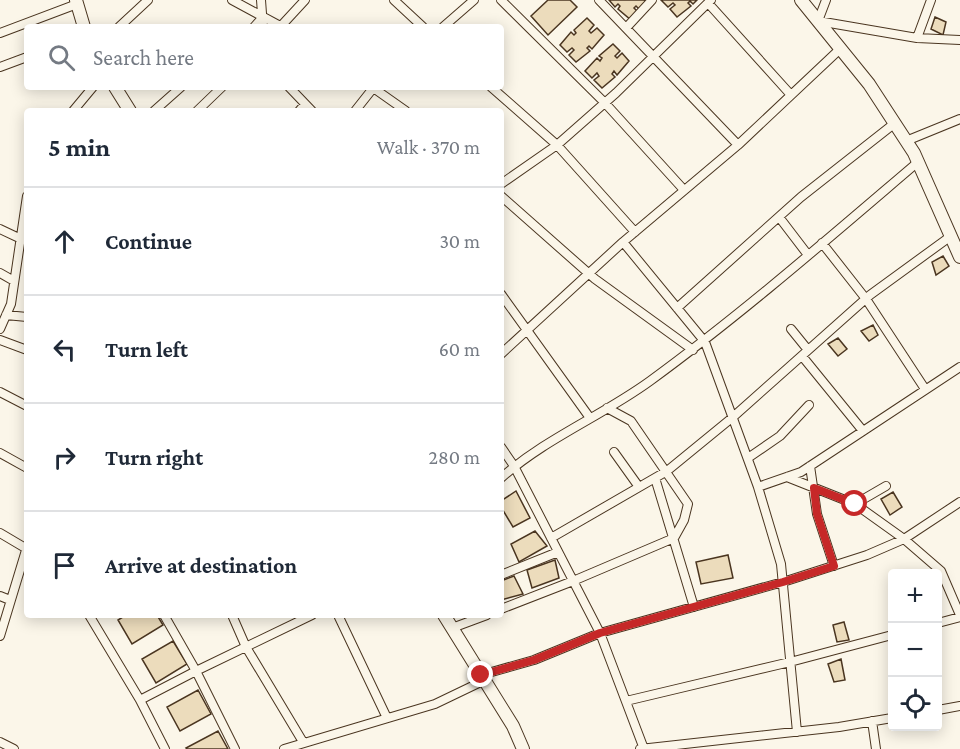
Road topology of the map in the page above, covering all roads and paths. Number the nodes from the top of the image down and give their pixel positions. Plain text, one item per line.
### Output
1 (148, 0) edge
2 (232, 0) edge
3 (261, 0) edge
4 (305, 0) edge
5 (394, 0) edge
6 (474, 0) edge
7 (501, 0) edge
8 (599, 0) edge
9 (652, 0) edge
10 (801, 0) edge
11 (826, 0) edge
12 (931, 0) edge
13 (77, 2) edge
14 (710, 2) edge
15 (263, 17) junction
16 (818, 21) junction
17 (83, 24) edge
18 (122, 24) edge
19 (257, 24) edge
20 (263, 24) edge
21 (276, 24) edge
22 (284, 24) edge
23 (420, 24) edge
24 (446, 24) edge
25 (626, 28) junction
26 (0, 33) edge
27 (917, 38) junction
28 (960, 40) edge
29 (840, 49) junction
30 (654, 56) junction
31 (24, 58) edge
32 (0, 68) edge
33 (90, 90) edge
34 (117, 90) edge
35 (178, 90) edge
36 (219, 90) edge
37 (291, 90) edge
38 (371, 90) edge
39 (377, 90) edge
40 (493, 90) edge
41 (791, 95) junction
42 (605, 103) junction
43 (76, 108) edge
44 (128, 108) edge
45 (157, 108) edge
46 (199, 108) edge
47 (304, 108) edge
48 (357, 108) edge
49 (402, 108) edge
50 (960, 119) edge
51 (895, 123) junction
52 (906, 141) junction
53 (557, 145) junction
54 (738, 145) junction
55 (918, 162) junction
56 (504, 182) edge
57 (684, 190) junction
58 (504, 199) edge
59 (24, 212) edge
60 (778, 217) junction
61 (0, 229) edge
62 (635, 232) junction
63 (19, 238) junction
64 (623, 242) junction
65 (822, 243) junction
66 (957, 247) edge
67 (808, 255) junction
68 (0, 273) edge
69 (590, 273) junction
70 (14, 281) junction
71 (504, 298) edge
72 (866, 299) junction
73 (677, 308) junction
74 (6, 315) junction
75 (24, 317) edge
76 (0, 329) edge
77 (791, 329) dead end
78 (527, 330) junction
79 (0, 340) edge
80 (705, 342) junction
81 (24, 349) edge
82 (693, 350) junction
83 (504, 351) edge
84 (805, 353) junction
85 (960, 367) edge
86 (925, 389) junction
87 (0, 392) edge
88 (24, 404) edge
89 (809, 405) dead end
90 (607, 408) junction
91 (733, 417) junction
92 (590, 418) junction
93 (862, 431) junction
94 (504, 451) edge
95 (614, 452) dead end
96 (0, 453) edge
97 (748, 458) junction
98 (24, 466) edge
99 (514, 466) junction
100 (810, 466) junction
101 (667, 471) junction
102 (504, 474) edge
103 (787, 477) junction
104 (655, 478) junction
105 (886, 486) dead end
106 (639, 487) junction
107 (758, 487) junction
108 (814, 488) junction
109 (960, 502) edge
110 (855, 504) junction
111 (0, 533) edge
112 (551, 538) junction
113 (674, 538) junction
114 (904, 539) junction
115 (24, 546) edge
116 (558, 552) junction
117 (24, 557) edge
118 (834, 566) junction
119 (504, 574) edge
120 (573, 581) junction
121 (783, 582) junction
122 (0, 596) edge
123 (10, 600) junction
124 (694, 607) junction
125 (504, 608) edge
126 (960, 616) edge
127 (91, 618) edge
128 (166, 618) edge
129 (233, 618) edge
130 (306, 618) edge
131 (339, 618) edge
132 (446, 618) edge
133 (479, 618) edge
134 (942, 622) edge
135 (452, 628) junction
136 (600, 633) junction
137 (0, 636) edge
138 (888, 636) edge
139 (246, 647) junction
140 (790, 662) junction
141 (196, 671) junction
142 (483, 678) junction
143 (140, 700) junction
144 (626, 701) junction
145 (960, 706) edge
146 (942, 709) edge
147 (387, 718) junction
148 (888, 719) edge
149 (872, 721) junction
150 (797, 732) junction
151 (0, 742) edge
152 (303, 742) junction
153 (14, 749) edge
154 (165, 749) edge
155 (235, 749) edge
156 (284, 749) edge
157 (523, 749) edge
158 (639, 749) edge
159 (644, 749) edge
160 (876, 749) edge

1 - 18 street
2 - 15 street
3 - 15 street
4 - 22 street
5 - 23 street
6 - 24 street
7 - 42 street
8 - 25 street
9 - 25 street
10 - 16 street
11 - 16 street
12 - 27 street
13 - 17 street
13 - 26 street
14 - 30 street
14 - 41 street
15 - 19 street
15 - 20 street
15 - 21 street
16 - 27 street
16 - 29 street
25 - 30 street
27 - 28 street
29 - 41 street
29 - 51 street
30 - 42 street
30 - 54 street
31 - 32 street
33 - 43 street
34 - 44 street
35 - 45 street
36 - 46 street
37 - 47 street
38 - 48 street
39 - 49 street
40 - 53 street
41 - 54 street
42 - 53 street
42 - 57 street
50 - 52 street
51 - 52 street
51 - 60 street
52 - 55 street
53 - 56 street
53 - 62 street
54 - 57 street
55 - 65 street
55 - 66 street
57 - 62 street
58 - 69 street
59 - 63 street
60 - 67 street
60 - 73 street
61 - 63 street
62 - 64 street
63 - 70 street
64 - 69 street
64 - 73 street
65 - 67 street
65 - 72 street
66 - 72 street
67 - 80 street
68 - 70 street
69 - 78 street
69 - 82 street
70 - 74 street
71 - 78 street
72 - 84 street
72 - 86 street
73 - 80 street
74 - 75 street
74 - 76 street
77 - 84 street
78 - 83 street
78 - 92 street
79 - 81 street
80 - 82 street
80 - 91 street
82 - 90 street
84 - 91 street
84 - 93 street
85 - 86 street
86 - 93 street
87 - 88 street
89 - 97 street
90 - 92 street
90 - 101 street
91 - 97 street
91 - 101 street
92 - 99 street
93 - 100 street
94 - 99 street
95 - 106 street
96 - 98 street
97 - 107 street
99 - 102 street
99 - 112 street
100 - 103 street
100 - 108 street
101 - 104 street
101 - 113 street
103 - 107 street
103 - 108 street
104 - 106 street
104 - 113 street
105 - 110 street
106 - 112 street
107 - 121 street
108 - 110 street
108 - 118 street
109 - 114 street
110 - 114 street
111 - 115 street
112 - 116 street
113 - 120 street
113 - 124 street
114 - 118 street
114 - 126 street
116 - 119 street
116 - 120 street
117 - 123 street
118 - 121 street
120 - 125 street
120 - 136 street
121 - 124 street
121 - 140 street
122 - 123 street
123 - 137 street
124 - 136 street
126 - 134 street
127 - 143 street
128 - 141 street
129 - 139 street
130 - 139 street
131 - 147 street
132 - 135 street
133 - 135 street
135 - 142 street
136 - 142 street
136 - 144 street
138 - 140 street
139 - 141 street
139 - 152 street
140 - 144 street
140 - 150 street
141 - 143 street
141 - 155 street
142 - 147 street
142 - 157 street
143 - 154 street
144 - 159 street
145 - 146 street
147 - 152 street
148 - 149 street
149 - 150 street
149 - 160 street
150 - 159 street
151 - 153 street
152 - 156 street
158 - 159 street

